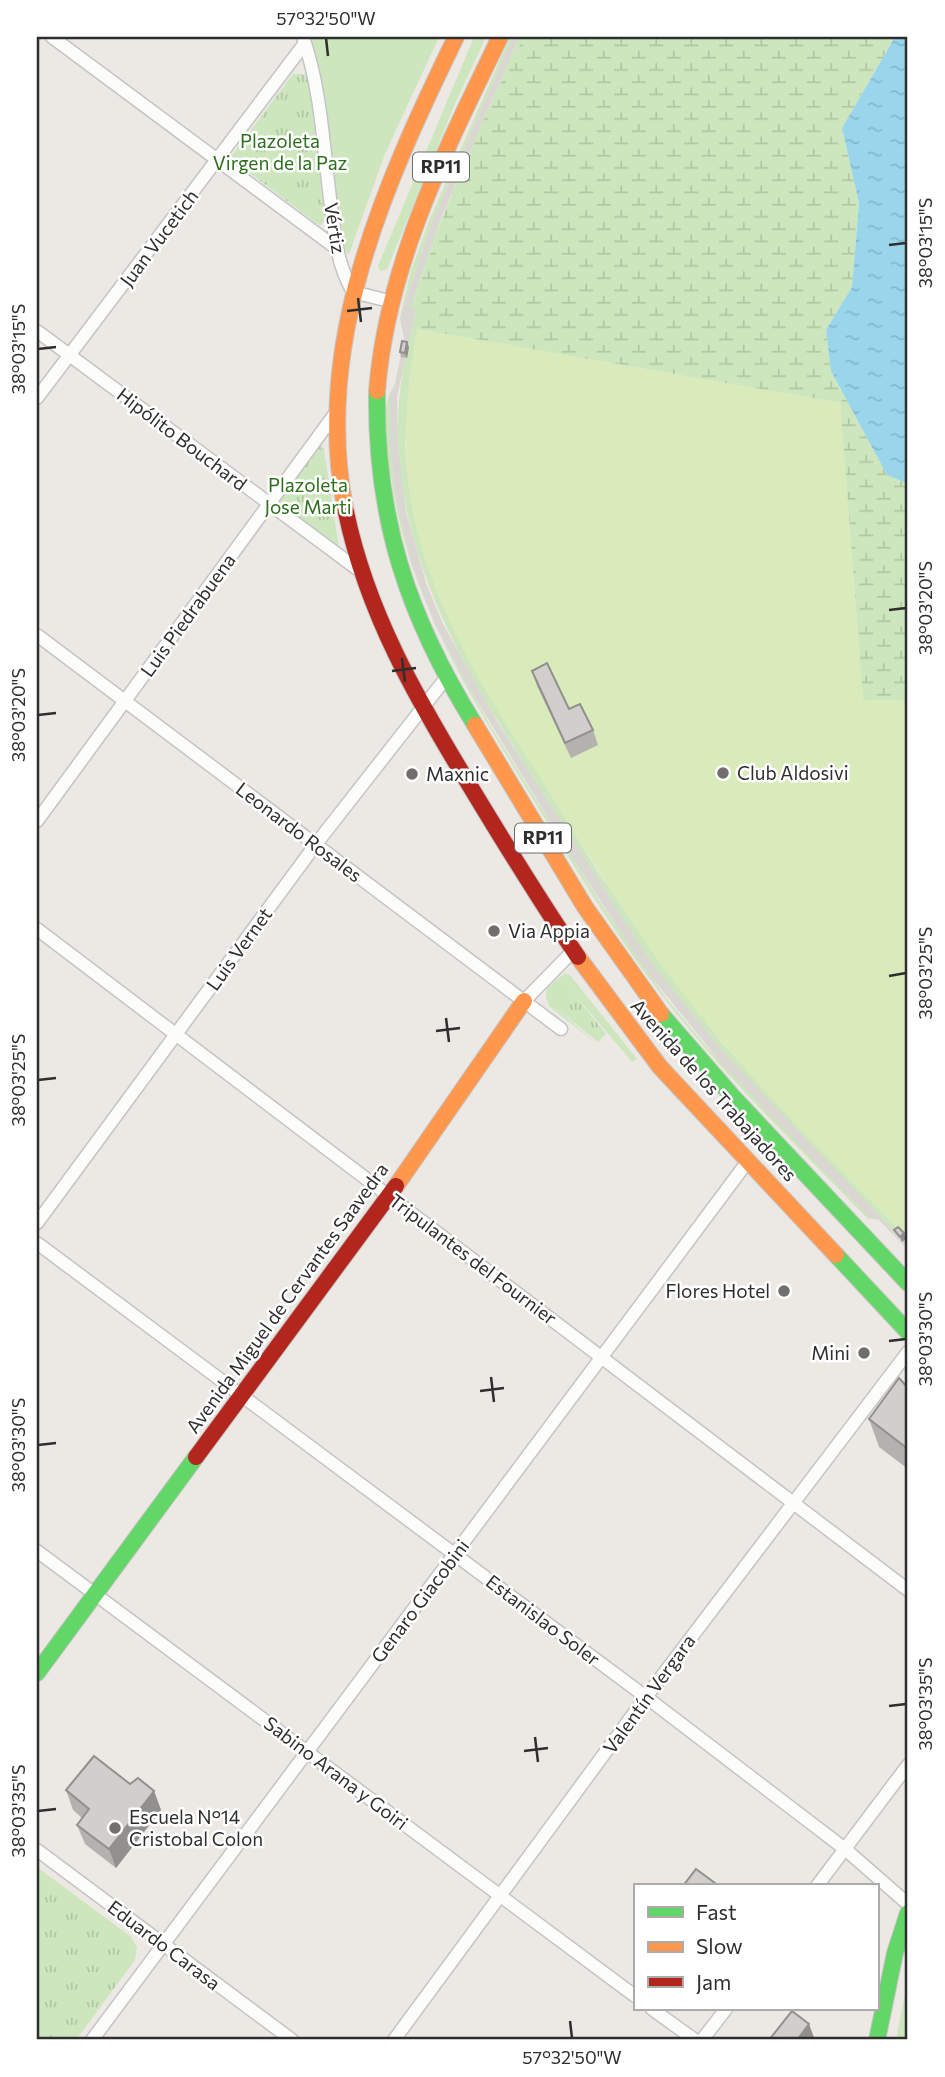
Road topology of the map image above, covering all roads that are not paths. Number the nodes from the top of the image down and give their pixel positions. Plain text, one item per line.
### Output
1 (51, 37) edge
2 (456, 37) edge
3 (500, 37) edge
4 (304, 40) edge
5 (217, 160) junction
6 (336, 248) junction
7 (353, 292) junction
8 (389, 301) junction
9 (37, 331) edge
10 (69, 355) junction
11 (37, 398) edge
12 (339, 408) junction
13 (269, 503) junction
14 (360, 572) junction
15 (37, 635) edge
16 (446, 678) junction
17 (125, 702) junction
18 (422, 706) junction
19 (37, 821) edge
20 (316, 844) junction
21 (37, 929) edge
22 (573, 951) junction
23 (524, 1001) junction
24 (561, 1029) dead end
25 (178, 1034) junction
26 (748, 1161) junction
27 (388, 1196) junction
28 (37, 1223) edge
29 (37, 1243) edge
30 (908, 1283) edge
31 (908, 1332) edge
32 (908, 1352) edge
33 (603, 1356) junction
34 (242, 1396) junction
35 (793, 1502) junction
36 (37, 1551) edge
37 (455, 1554) junction
38 (908, 1590) edge
39 (95, 1594) junction
40 (37, 1673) edge
41 (646, 1697) junction
42 (307, 1752) junction
43 (908, 1765) edge
44 (845, 1849) junction
45 (37, 1850) edge
46 (819, 1884) edge
47 (501, 1896) junction
48 (908, 1904) edge
49 (908, 1913) edge
50 (163, 1944) junction
51 (634, 1995) edge
52 (653, 2010) edge
53 (725, 2010) edge
54 (92, 2040) edge
55 (292, 2040) edge
56 (394, 2040) edge
57 (695, 2040) edge
58 (702, 2040) edge
59 (877, 2040) edge

1 - 5 street
2 - 7 main road, Avenida de los Trabajadores / RP11
3 - 8 main road, Avenida de los Trabajadores / RP11
4 - 5 street, Juan Vucetich
4 - 6 street, Vértiz
5 - 6 street
5 - 10 street, Juan Vucetich
6 - 7 street, Vértiz
7 - 8 street
7 - 12 main road, Avenida de los Trabajadores / RP11
8 - 16 main road, Avenida de los Trabajadores / RP11
9 - 10 street, Hipólito Bouchard
10 - 11 street, Juan Vucetich
10 - 13 street, Hipólito Bouchard
12 - 13 street, Luis Piedrabuena
12 - 14 main road, Avenida de los Trabajadores / RP11
13 - 14 street, Hipólito Bouchard
13 - 17 street, Luis Piedrabuena
14 - 18 main road, Avenida de los Trabajadores / RP11
15 - 17 street, Leonardo Rosales
16 - 18 street, Luis Vernet
16 - 30 main road, Avenida de los Trabajadores / RP11
17 - 19 street, Luis Piedrabuena
17 - 20 street, Leonardo Rosales
18 - 20 street, Luis Vernet
18 - 22 main road, Avenida de los Trabajadores / RP11
20 - 23 street, Leonardo Rosales
20 - 25 street, Luis Vernet
21 - 25 street, Tripulantes del Fournier
22 - 23 street, Avenida Miguel de Cervantes Saavedra
22 - 26 main road, Avenida de los Trabajadores / RP11
23 - 24 street, Leonardo Rosales
23 - 27 main road, Avenida Miguel de Cervantes Saavedra
25 - 27 street, Tripulantes del Fournier
25 - 28 street, Luis Vernet
26 - 31 main road, Avenida de los Trabajadores / RP11
26 - 33 street, Genaro Giacobini
27 - 33 street, Tripulantes del Fournier
27 - 34 main road, Avenida Miguel de Cervantes Saavedra
29 - 34 street, Estanislao Soler
32 - 35 street, Valentín Vergara
33 - 35 street, Tripulantes del Fournier
33 - 37 street, Genaro Giacobini
34 - 37 street, Estanislao Soler
34 - 39 main road, Avenida Miguel de Cervantes Saavedra
35 - 38 street, Tripulantes del Fournier
35 - 41 street, Valentín Vergara
36 - 39 street, Sabino Arana y Goiri
37 - 41 street, Estanislao Soler
37 - 42 street, Genaro Giacobini
39 - 40 main road, Avenida Miguel de Cervantes Saavedra
39 - 42 street, Sabino Arana y Goiri
41 - 44 street, Estanislao Soler
41 - 47 street, Valentín Vergara
42 - 47 street, Sabino Arana y Goiri
42 - 50 street, Genaro Giacobini
43 - 44 street
44 - 46 street
44 - 48 street, Estanislao Soler
45 - 50 street, Eduardo Carasa
47 - 51 street, Sabino Arana y Goiri
47 - 56 street, Valentín Vergara
49 - 59 main road
50 - 54 street, Genaro Giacobini
50 - 55 street, Eduardo Carasa
52 - 57 street
53 - 58 street

